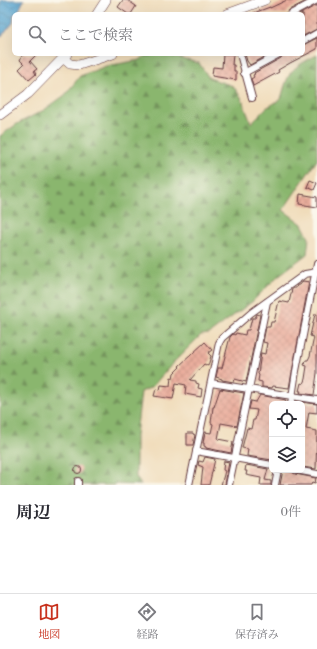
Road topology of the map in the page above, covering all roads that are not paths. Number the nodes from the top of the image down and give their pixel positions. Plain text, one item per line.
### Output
1 (106, 0) edge
2 (265, 0) edge
3 (317, 0) edge
4 (98, 12) edge
5 (233, 12) edge
6 (295, 12) edge
7 (317, 33) edge
8 (305, 40) edge
9 (65, 56) edge
10 (107, 56) edge
11 (240, 56) edge
12 (274, 56) edge
13 (244, 73) junction
14 (252, 98) dead end
15 (0, 114) edge
16 (317, 264) edge
17 (316, 272) edge
18 (267, 302) junction
19 (211, 383) junction
20 (249, 390) junction
21 (292, 396) junction
22 (317, 400) edge
23 (291, 401) edge
24 (196, 450) junction
25 (235, 458) junction
26 (269, 464) edge
27 (305, 472) edge
28 (277, 473) edge
29 (317, 474) edge
30 (189, 485) edge
31 (230, 485) edge
32 (275, 485) edge

1 - 4 main road
2 - 5 main road
3 - 6 street
7 - 8 street
9 - 10 main road
9 - 15 main road
11 - 13 street
12 - 13 street
13 - 14 street
16 - 17 street
17 - 18 street
17 - 21 street
18 - 19 street
18 - 20 street
19 - 20 street
19 - 24 street
20 - 21 street
20 - 25 street
21 - 22 street
21 - 23 street
24 - 25 street
24 - 30 street
25 - 26 street
25 - 31 street
27 - 29 street
28 - 32 street

